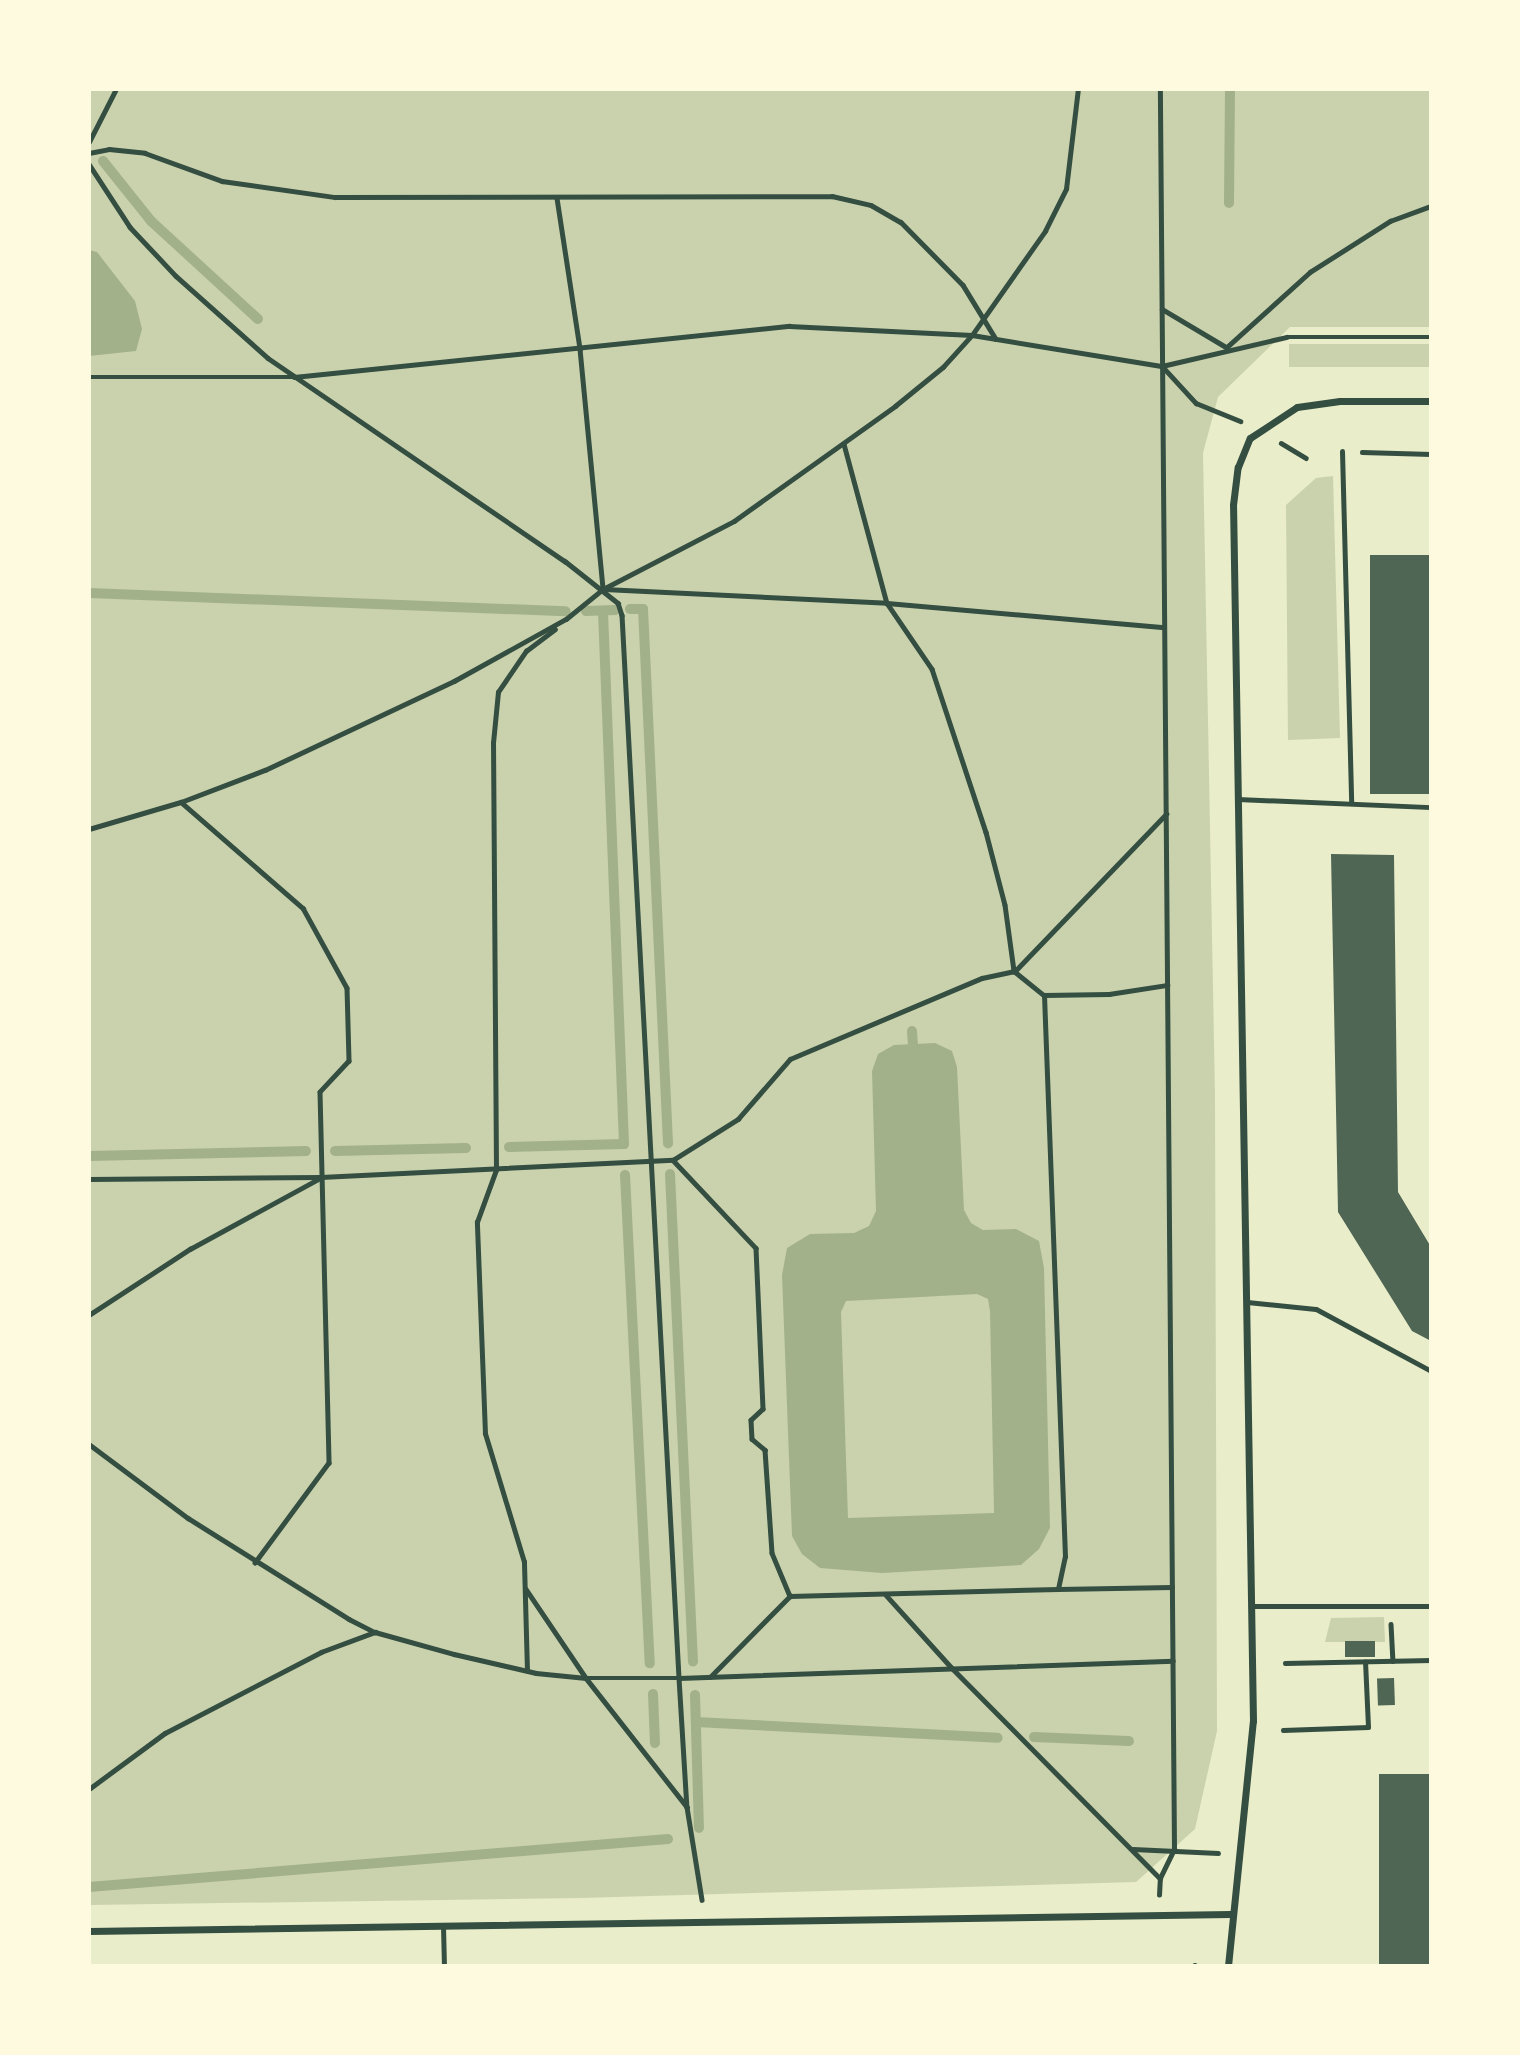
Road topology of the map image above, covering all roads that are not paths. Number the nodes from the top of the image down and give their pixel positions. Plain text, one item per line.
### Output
1 (1431, 401) edge
2 (1342, 451) road end
3 (1237, 799) junction
4 (1351, 803) junction
5 (1431, 807) edge
6 (1247, 1302) junction
7 (1431, 1371) edge
8 (1252, 1606) junction
9 (1431, 1606) edge
10 (1230, 1914) junction
11 (443, 1926) junction
12 (89, 1931) edge
13 (444, 1966) edge
14 (1228, 1966) edge

1 - 3 street
2 - 4 lane
3 - 4 lane
3 - 6 street
4 - 5 lane
6 - 7 lane
6 - 8 street
8 - 9 lane
8 - 10 street
10 - 11 street
10 - 14 street
11 - 12 street
11 - 13 lane

